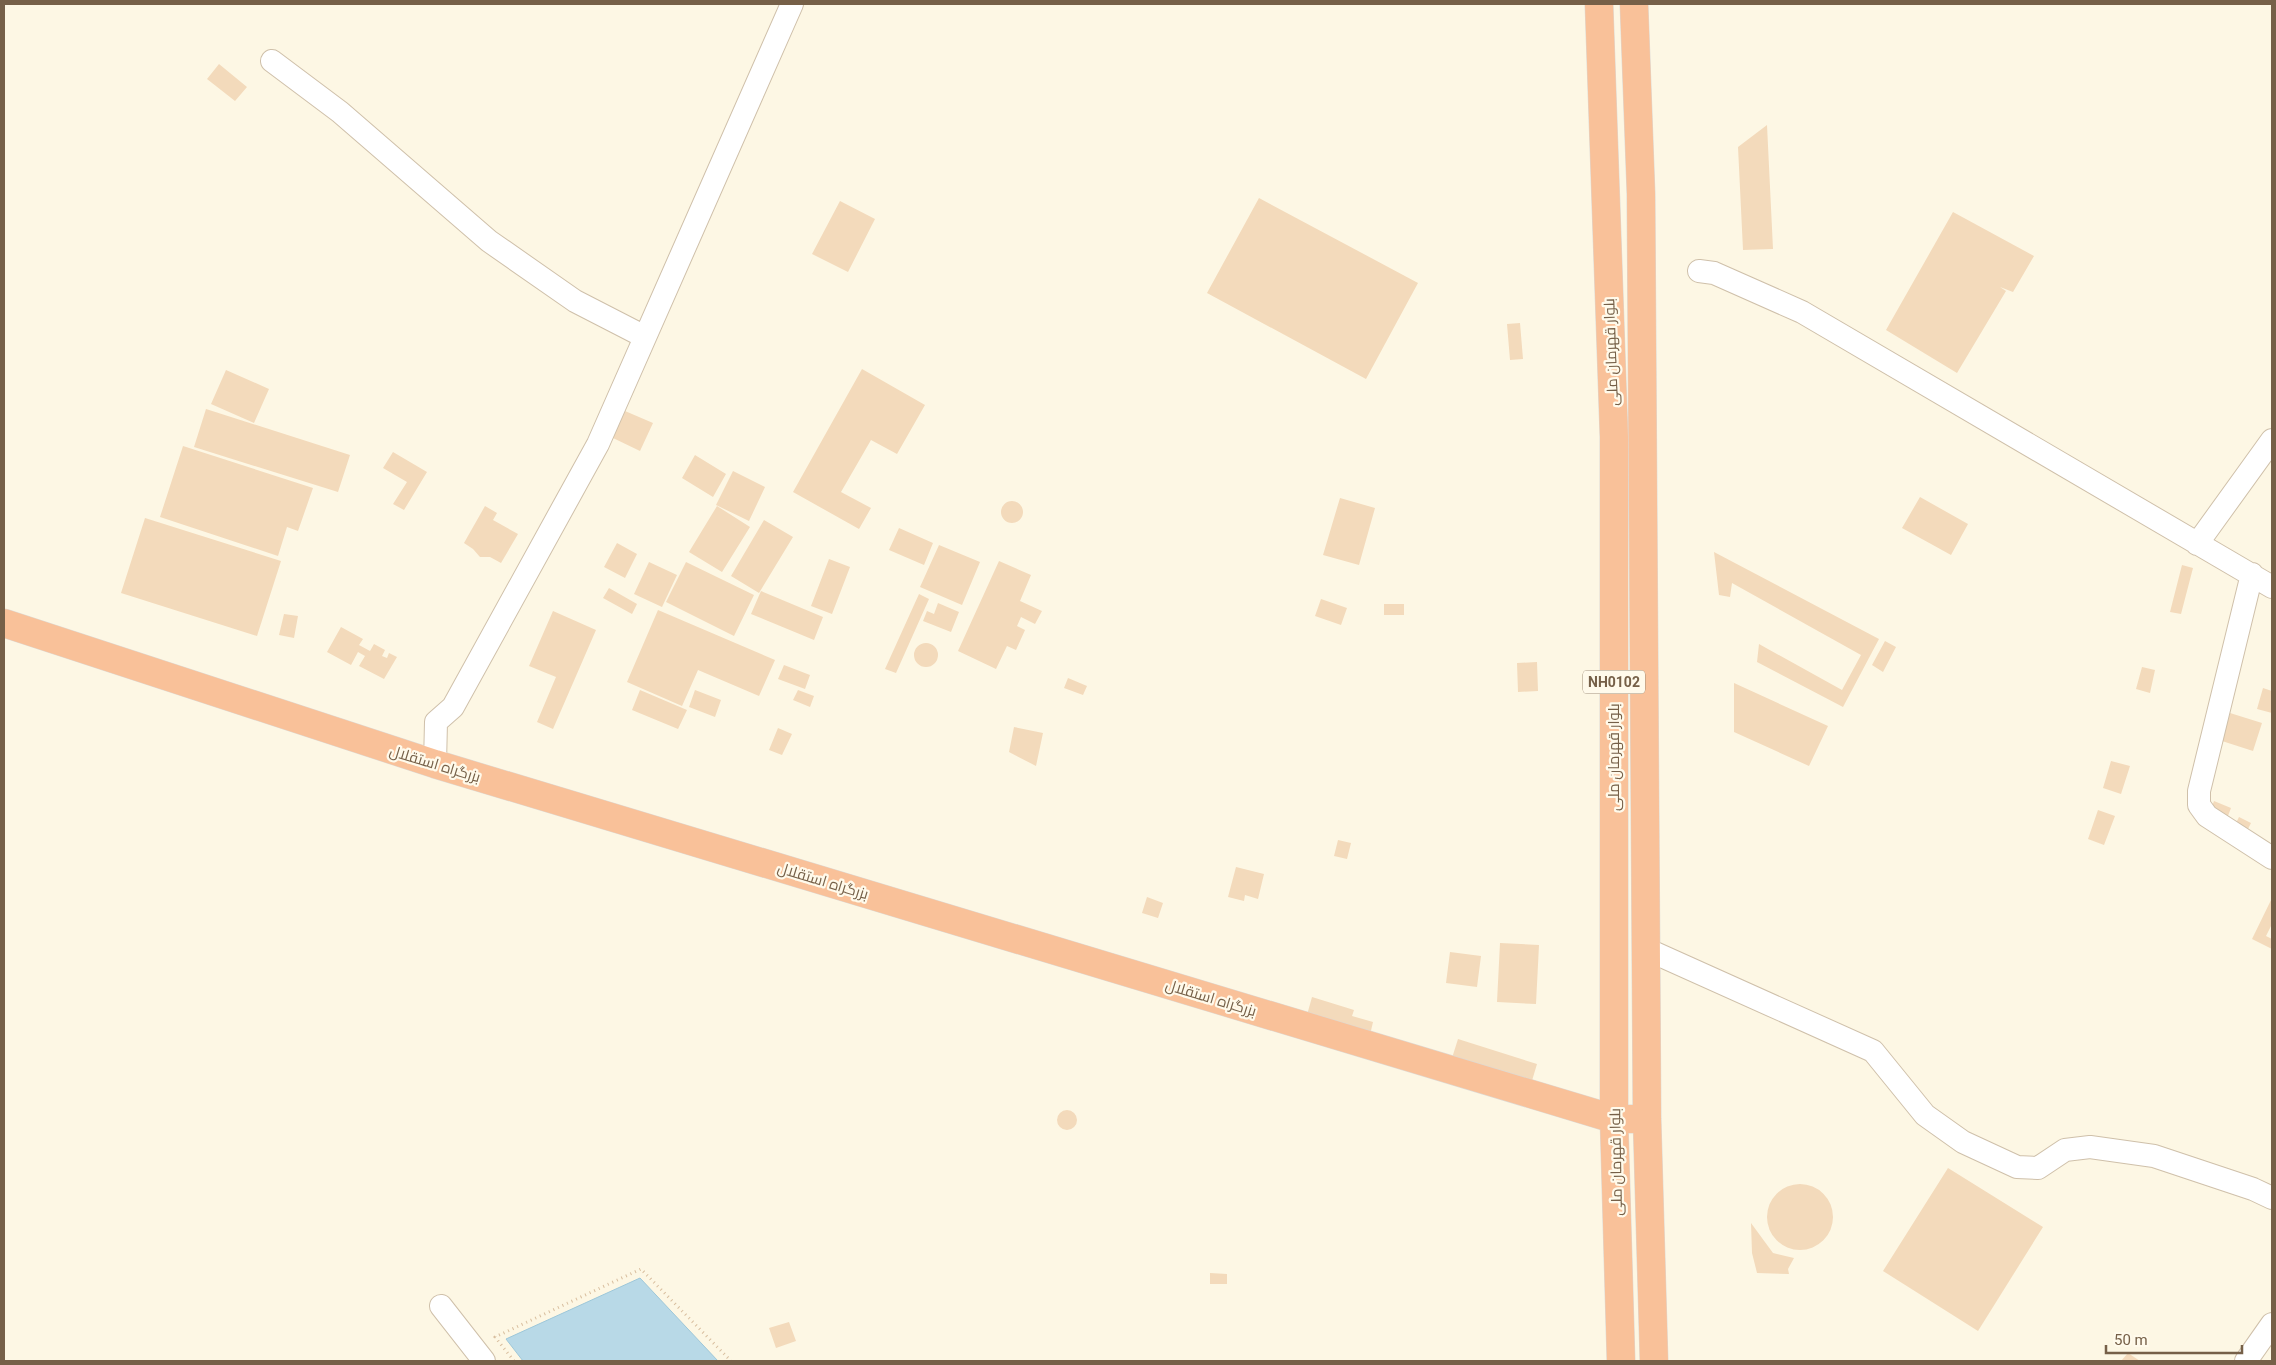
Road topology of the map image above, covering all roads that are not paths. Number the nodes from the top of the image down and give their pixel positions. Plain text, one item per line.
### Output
1 (792, 4) edge
2 (1599, 4) edge
3 (1634, 4) edge
4 (272, 61) dead end
5 (1699, 271) dead end
6 (645, 337) junction
7 (2272, 440) edge
8 (2197, 544) junction
9 (2252, 574) junction
10 (2272, 587) edge
11 (4, 623) edge
12 (435, 764) junction
13 (2272, 858) edge
14 (1646, 948) junction
15 (1614, 1119) junction
16 (1647, 1120) junction
17 (2272, 1198) edge
18 (441, 1306) dead end
19 (2272, 1324) edge
20 (484, 1361) edge
21 (1621, 1361) edge
22 (1654, 1361) edge
23 (2246, 1361) edge

1 - 6 street
2 - 15 highway, بلوار قهرمان ملی / NH0102
3 - 14 highway, بلوار قهرمان ملی / NH0102
4 - 6 street
5 - 8 street
6 - 12 street
7 - 8 street
8 - 9 street
9 - 10 street
9 - 13 street
11 - 12 highway, بزرگراه استقلال
12 - 15 highway, بزرگراه استقلال
14 - 16 highway, بلوار قهرمان ملی / NH0102
14 - 17 street
15 - 16 highway, بزرگراه استقلال
15 - 21 highway, بلوار قهرمان ملی / NH0102
16 - 22 highway, بلوار قهرمان ملی / NH0102
18 - 20 street
19 - 23 street

